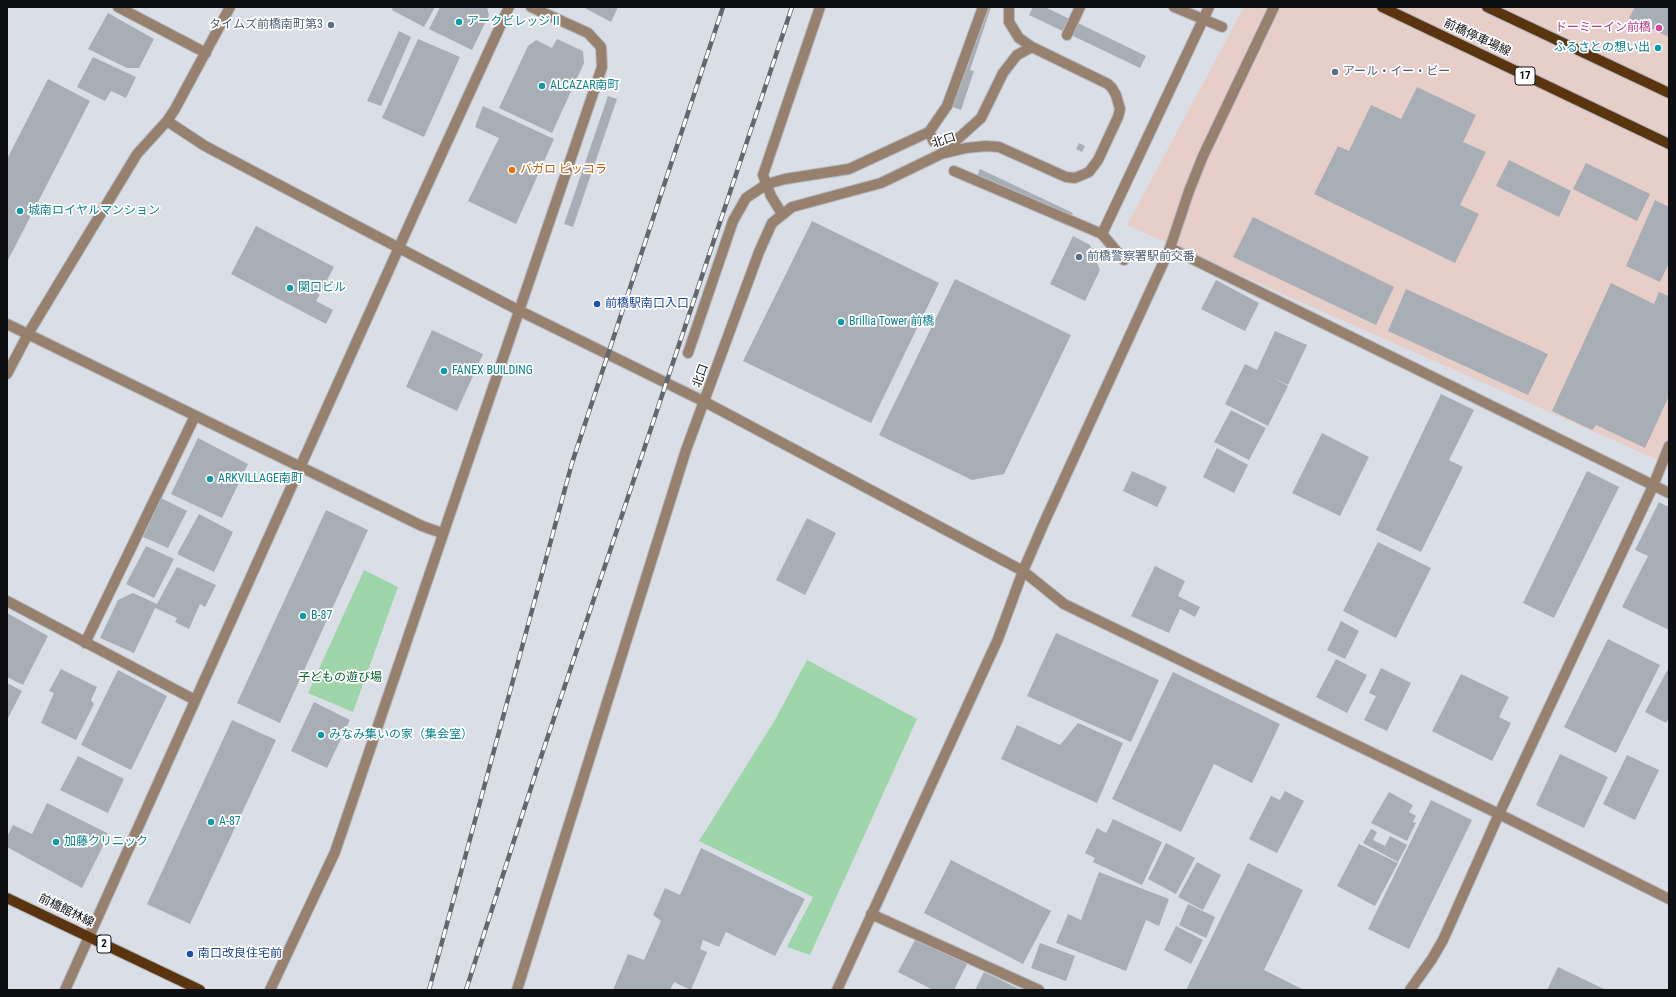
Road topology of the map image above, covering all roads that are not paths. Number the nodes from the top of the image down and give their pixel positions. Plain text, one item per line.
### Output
1 (118, 7) edge
2 (230, 7) edge
3 (509, 7) edge
4 (531, 7) edge
5 (820, 7) edge
6 (983, 7) edge
7 (1009, 7) edge
8 (1080, 7) edge
9 (1174, 7) edge
10 (1209, 7) edge
11 (1274, 7) edge
12 (1382, 7) edge
13 (1488, 7) edge
14 (1204, 18) junction
15 (1222, 27) dead end
16 (1067, 35) dead end
17 (1032, 47) junction
18 (206, 53) junction
19 (1669, 93) edge
20 (167, 121) junction
21 (929, 132) junction
22 (934, 142) dead end
23 (1669, 144) edge
24 (941, 154) junction
25 (954, 170) dead end
26 (767, 184) junction
27 (782, 214) junction
28 (1102, 234) junction
29 (399, 248) junction
30 (1170, 248) junction
31 (1124, 260) dead end
32 (520, 311) junction
33 (7, 324) edge
34 (28, 334) junction
35 (688, 353) dead end
36 (7, 374) edge
37 (705, 402) junction
38 (195, 416) junction
39 (1669, 446) edge
40 (301, 467) junction
41 (1653, 486) junction
42 (1669, 493) edge
43 (442, 533) junction
44 (1023, 571) junction
45 (7, 601) edge
46 (85, 642) junction
47 (195, 700) junction
48 (1499, 814) junction
49 (7, 898) edge
50 (1669, 899) edge
51 (871, 914) junction
52 (89, 937) junction
53 (65, 990) edge
54 (200, 990) edge
55 (270, 990) edge
56 (517, 990) edge
57 (837, 990) edge
58 (1039, 990) edge
59 (1410, 990) edge

1 - 18 street
2 - 18 street
3 - 29 street
4 - 32 street
5 - 26 street
6 - 21 street
7 - 17 street, 北口
8 - 16 street
9 - 14 street
10 - 14 street
11 - 30 street
12 - 23 main road, 前橋停車場線 / 17
13 - 19 main road
14 - 15 street
14 - 28 street
17 - 24 street
17 - 24 street, 北口
18 - 20 street
20 - 29 street
20 - 34 street
21 - 22 street
21 - 26 street
24 - 27 street, 北口
25 - 28 street
26 - 27 street
26 - 35 street
27 - 37 street, 北口
28 - 31 street
29 - 32 street
29 - 40 street
30 - 41 street
30 - 44 street
32 - 37 street
32 - 43 street
33 - 34 street
34 - 36 street
34 - 38 street
37 - 44 street
37 - 56 street, 北口
38 - 40 street
38 - 46 street
39 - 41 street
40 - 43 street
40 - 47 street
41 - 42 street
41 - 48 street
43 - 55 street
44 - 48 street
44 - 51 street
45 - 46 street
46 - 47 street
47 - 52 street
48 - 50 street
48 - 59 street
49 - 52 main road, 前橋館林線 / 2
51 - 57 street
51 - 58 street
52 - 53 street
52 - 54 main road, 前橋館林線 / 2

